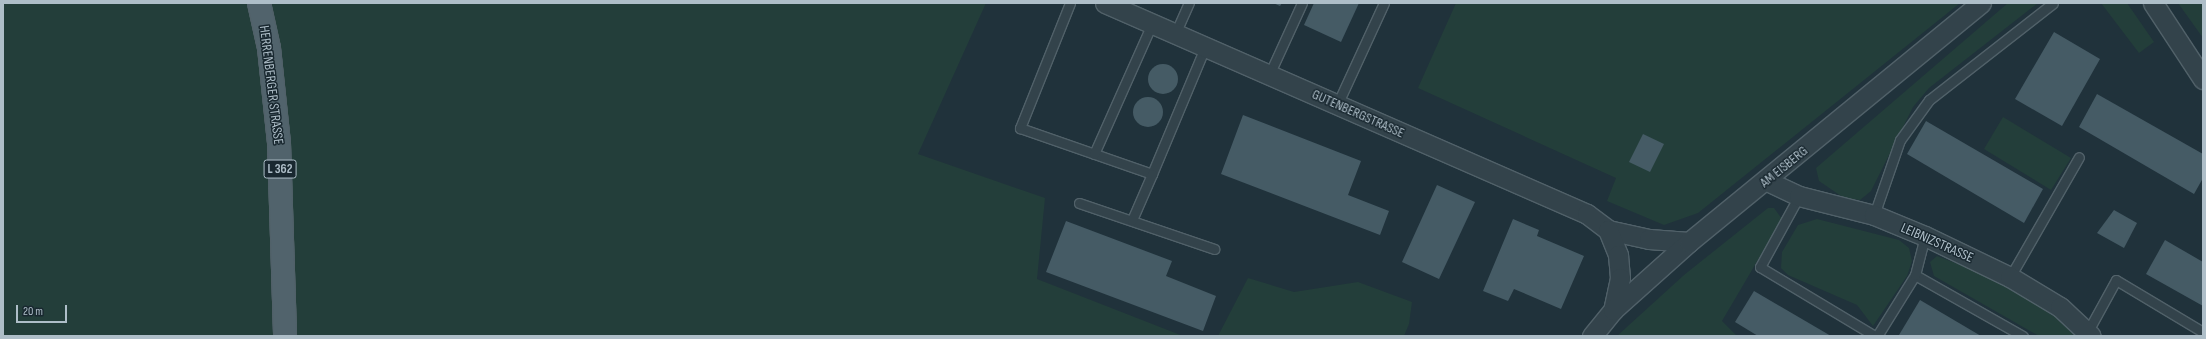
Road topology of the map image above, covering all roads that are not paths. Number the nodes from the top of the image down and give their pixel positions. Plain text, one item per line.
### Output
1 (259, 3) edge
2 (1070, 3) edge
3 (1105, 3) edge
4 (1189, 3) edge
5 (1302, 3) edge
6 (1384, 3) edge
7 (1981, 3) edge
8 (2053, 3) edge
9 (2153, 3) edge
10 (1152, 24) junction
11 (1175, 34) junction
12 (1205, 47) junction
13 (1269, 76) junction
14 (2203, 79) edge
15 (1337, 105) junction
16 (1094, 154) junction
17 (2079, 157) dead end
18 (1152, 174) junction
19 (1767, 181) junction
20 (1799, 196) junction
21 (1079, 203) dead end
22 (1874, 215) junction
23 (1132, 220) junction
24 (1608, 230) junction
25 (1925, 236) junction
26 (1689, 242) junction
27 (1214, 248) dead end
28 (1915, 275) junction
29 (2010, 277) junction
30 (1613, 310) junction
31 (2203, 332) edge
32 (2089, 333) edge
33 (285, 336) edge
34 (1592, 336) edge
35 (1876, 336) edge
36 (2023, 336) edge

1 - 33 main road, HERRENBERGER STRASSE / L 362
2 - 16 lane
3 - 10 street, GUTENBERGSTRASSE
4 - 11 lane
5 - 13 lane
6 - 15 lane
7 - 19 street, AM EISBERG
8 - 22 lane
9 - 14 street
10 - 11 street, GUTENBERGSTRASSE
10 - 16 lane
11 - 12 street, GUTENBERGSTRASSE
12 - 13 street, GUTENBERGSTRASSE
12 - 18 lane
13 - 15 street, GUTENBERGSTRASSE
15 - 24 street, GUTENBERGSTRASSE
16 - 18 lane
17 - 29 lane
18 - 23 lane
19 - 20 street, LEIBNIZSTRASSE
19 - 26 street, AM EISBERG
20 - 22 street, LEIBNIZSTRASSE
20 - 35 lane
21 - 23 lane
22 - 25 street, LEIBNIZSTRASSE
23 - 27 lane
24 - 26 street, GUTENBERGSTRASSE
24 - 30 street
25 - 28 lane
25 - 29 street, LEIBNIZSTRASSE
26 - 30 street, AM EISBERG
28 - 35 lane
28 - 36 lane
29 - 32 street, LEIBNIZSTRASSE
30 - 34 street, AM EISBERG
31 - 32 lane

